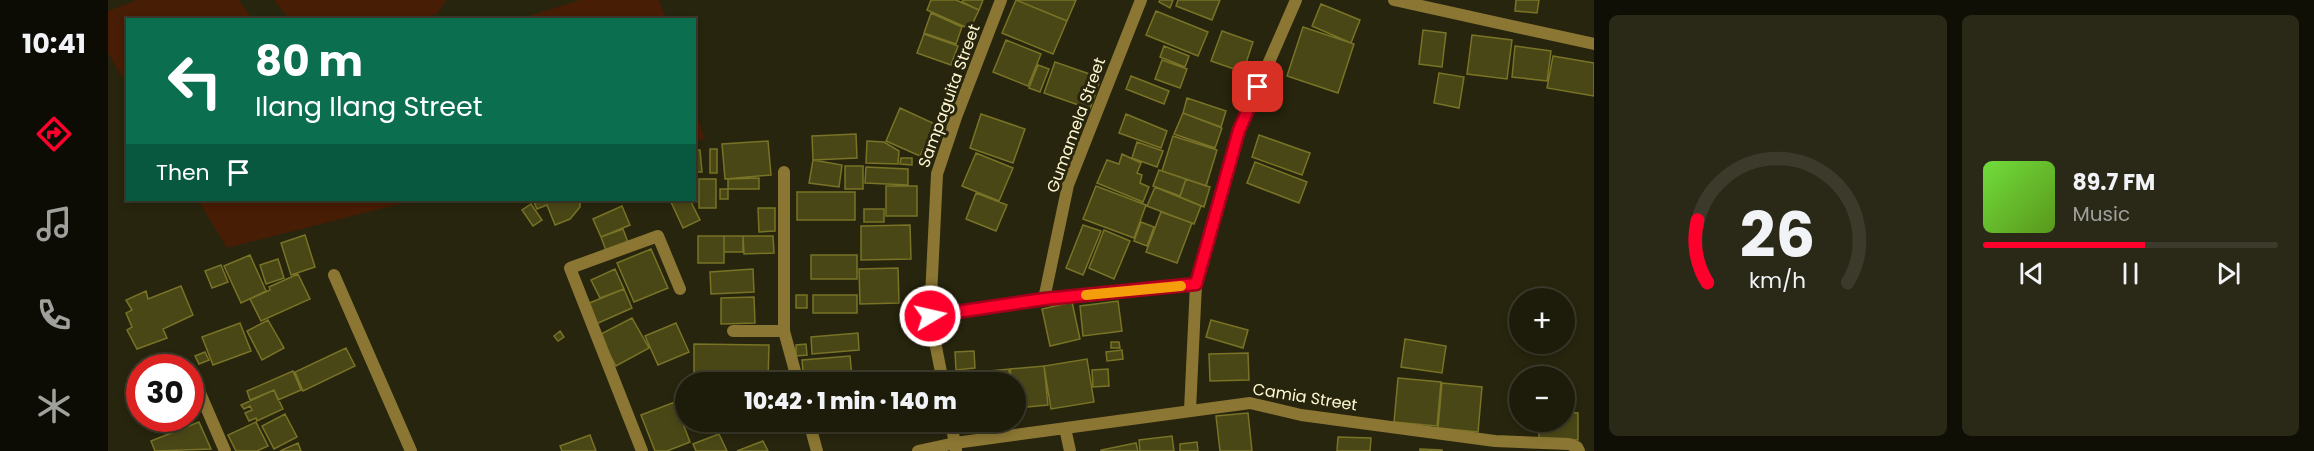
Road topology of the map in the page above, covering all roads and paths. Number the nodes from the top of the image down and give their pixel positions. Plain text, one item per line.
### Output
1 (1001, 0) edge
2 (1142, 0) edge
3 (1296, 0) edge
4 (1394, 0) edge
5 (1434, 4) edge
6 (1594, 44) edge
7 (784, 172) dead end
8 (334, 275) dead end
9 (1196, 284) junction
10 (680, 289) dead end
11 (1044, 299) junction
12 (930, 316) junction
13 (733, 331) dead end
14 (784, 331) junction
15 (795, 372) edge
16 (941, 372) edge
17 (204, 401) edge
18 (1190, 410) junction
19 (1065, 428) junction
20 (812, 432) edge
21 (953, 432) edge
22 (956, 447) edge
23 (225, 451) edge
24 (411, 451) edge
25 (642, 451) edge
26 (817, 451) edge
27 (918, 451) edge
28 (1070, 451) edge
29 (1579, 451) edge

1 - 12 street, Sampaguita Street
2 - 11 street, Gumamela Street
3 - 9 street
4 - 5 street
5 - 6 street
7 - 14 street
8 - 24 street
9 - 11 street
9 - 18 street
10 - 25 street
11 - 12 street
12 - 16 street, Sampaguita Street
13 - 14 street
14 - 15 street
17 - 23 street
18 - 19 street, Camia Street
18 - 29 street, Camia Street
19 - 22 street, Camia Street
19 - 28 street
20 - 26 street
21 - 22 street
22 - 27 street, Camia Street

